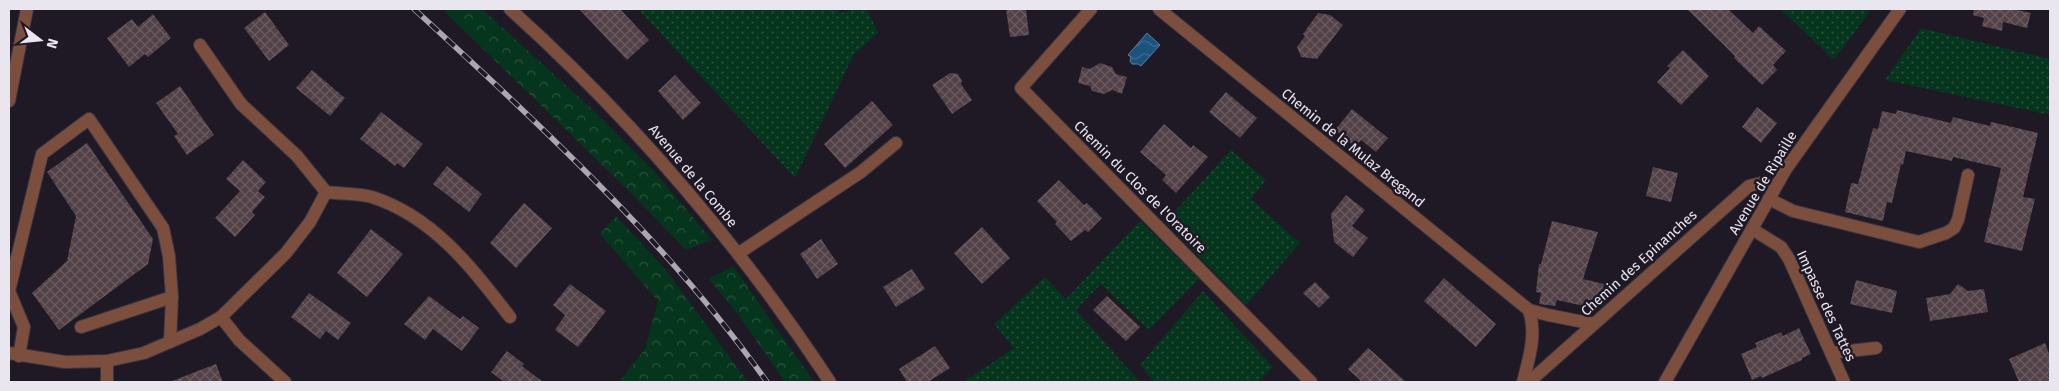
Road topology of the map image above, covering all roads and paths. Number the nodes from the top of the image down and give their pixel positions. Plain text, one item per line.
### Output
1 (27, 9) edge
2 (510, 9) edge
3 (1091, 9) edge
4 (1159, 9) edge
5 (1900, 9) edge
6 (200, 45) dead end
7 (9, 101) edge
8 (896, 143) dead end
9 (1968, 175) dead end
10 (326, 192) junction
11 (1772, 194) junction
12 (1752, 229) junction
13 (738, 253) junction
14 (172, 297) junction
15 (1529, 310) junction
16 (221, 317) junction
17 (510, 317) dead end
18 (1594, 324) junction
19 (81, 327) dead end
20 (170, 342) junction
21 (1876, 348) dead end
22 (1831, 353) junction
23 (14, 354) edge
24 (107, 362) junction
25 (107, 382) edge
26 (285, 382) edge
27 (830, 382) edge
28 (1311, 382) edge
29 (1523, 382) edge
30 (1529, 382) edge
31 (1665, 382) edge
32 (1844, 382) edge

1 - 7 street
2 - 13 street, Avenue de la Combe
3 - 28 street, Chemin du Clos de l'Oratoire
4 - 15 street, Chemin de la Mulaz Bregand
5 - 11 street, Avenue de Ripaille
6 - 10 street
8 - 13 street
9 - 11 street
10 - 16 street
10 - 17 street
11 - 12 street, Avenue de Ripaille
11 - 18 street, Chemin des Epinanches
12 - 22 street, Impasse des Tattes
12 - 31 street, Avenue de Ripaille
13 - 27 street, Avenue de la Combe
14 - 19 street
14 - 20 street
14 - 23 street
15 - 18 street, Chemin de la Mulaz Bregand
15 - 29 street
16 - 20 street
16 - 26 street
18 - 30 street, Chemin des Epinanches
20 - 24 street
21 - 22 street
22 - 32 street, Impasse des Tattes
23 - 24 street
24 - 25 street

